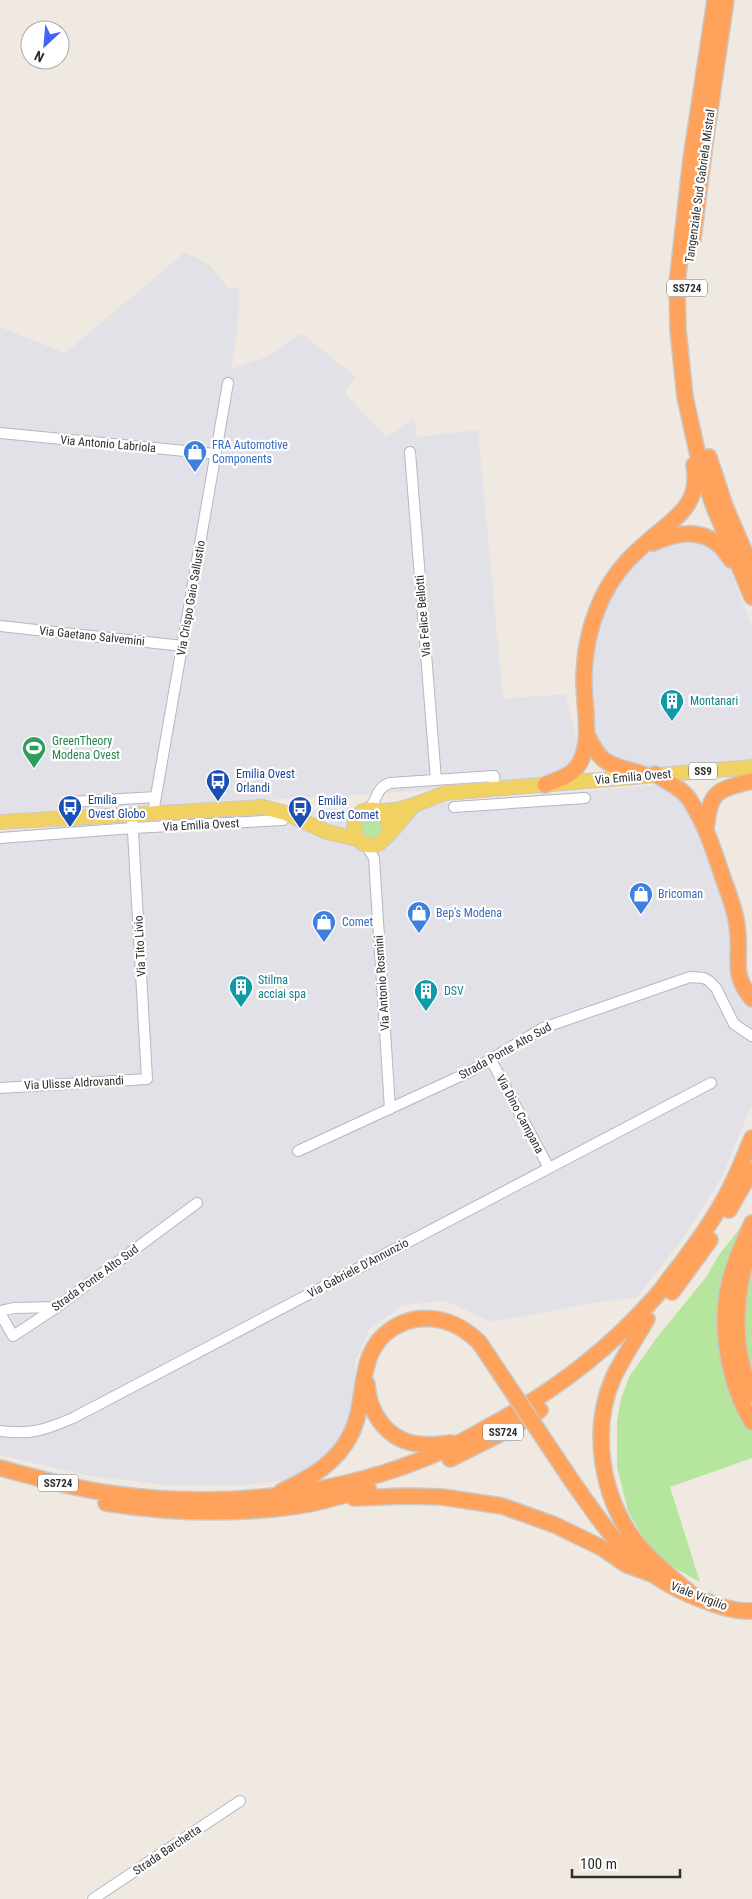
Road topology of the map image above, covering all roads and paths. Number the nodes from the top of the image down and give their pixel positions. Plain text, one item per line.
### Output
1 (715, 0) edge
2 (726, 0) edge
3 (228, 382) dead end
4 (686, 407) junction
5 (0, 433) edge
6 (410, 452) dead end
7 (216, 454) junction
8 (712, 468) junction
9 (643, 548) junction
10 (752, 549) edge
11 (752, 569) edge
12 (752, 597) edge
13 (752, 601) edge
14 (0, 626) edge
15 (183, 646) junction
16 (586, 733) junction
17 (752, 767) edge
18 (650, 775) junction
19 (436, 780) junction
20 (752, 781) edge
21 (545, 785) junction
22 (495, 788) junction
23 (156, 797) junction
24 (585, 798) dead end
25 (546, 800) junction
26 (71, 802) dead end
27 (415, 804) junction
28 (375, 808) junction
29 (454, 808) dead end
30 (153, 813) junction
31 (132, 814) junction
32 (356, 818) junction
33 (283, 820) dead end
34 (0, 822) edge
35 (311, 824) junction
36 (133, 828) junction
37 (706, 829) junction
38 (0, 838) edge
39 (385, 838) junction
40 (362, 842) junction
41 (374, 858) junction
42 (737, 964) junction
43 (752, 987) edge
44 (752, 999) edge
45 (752, 1036) edge
46 (491, 1060) junction
47 (147, 1079) joint
48 (711, 1083) dead end
49 (0, 1088) edge
50 (390, 1108) junction
51 (752, 1138) edge
52 (298, 1151) dead end
53 (549, 1168) junction
54 (752, 1170) edge
55 (197, 1203) dead end
56 (752, 1223) edge
57 (752, 1248) edge
58 (57, 1307) junction
59 (0, 1312) edge
60 (647, 1320) junction
61 (366, 1365) junction
62 (752, 1394) edge
63 (752, 1422) edge
64 (0, 1431) edge
65 (463, 1442) junction
66 (0, 1468) edge
67 (0, 1478) edge
68 (272, 1496) junction
69 (333, 1499) junction
70 (649, 1573) junction
71 (694, 1597) junction
72 (752, 1611) edge
73 (240, 1801) dead end
74 (93, 1899) edge

1 - 4 highway, Tangenziale Sud Gabriela Mistral / SS724
2 - 8 highway, Tangenziale Sud Gabriela Mistral / SS724
3 - 7 street, Via Crispo Gaio Sallustio
4 - 9 highway
4 - 12 highway, SS724
5 - 7 street, Via Antonio Labriola
6 - 19 street, Via Felice Bellotti
7 - 15 street, Via Crispo Gaio Sallustio
8 - 10 highway
8 - 11 highway, SS724
9 - 13 highway
9 - 16 highway
14 - 15 street, Via Gaetano Salvemini
15 - 23 street, Via Crispo Gaio Sallustio
16 - 18 highway
16 - 21 highway
17 - 18 main road, Via Emilia Ovest / SS9
18 - 21 main road, Via Emilia Ovest / SS9
18 - 37 highway
19 - 22 street
19 - 28 street
20 - 37 highway
21 - 22 main road, Via Emilia Ovest / SS9
21 - 25 street
22 - 27 main road, Via Emilia Ovest / SS9
23 - 26 street
23 - 30 street, Via Crispo Gaio Sallustio
24 - 25 street, Via Emilia Ovest
25 - 29 street, Via Emilia Ovest
27 - 28 main road, Via Emilia Ovest
27 - 39 main road, Via Emilia Ovest
28 - 32 main road
28 - 39 main road
30 - 31 main road, Via Emilia Ovest
30 - 35 main road, Via Emilia Ovest
31 - 34 main road, Via Emilia Ovest
31 - 36 street, Via Tito Livio
32 - 35 main road, Via Emilia Ovest
32 - 40 main road
33 - 36 street, Via Emilia Ovest
35 - 40 main road, Via Emilia Ovest
36 - 38 street, Via Emilia Ovest
36 - 47 street, Via Tito Livio
37 - 42 highway
39 - 40 main road
39 - 41 street
40 - 41 street
41 - 50 street, Via Antonio Rosmini
42 - 43 highway
42 - 44 highway
45 - 46 street, Strada Ponte Alto Sud
46 - 50 street, Strada Ponte Alto Sud
46 - 53 street, Via Dino Campana
47 - 49 street, Via Ulisse Aldrovandi
48 - 53 street, Via Gabriele D'Annunzio
50 - 52 street, Strada Ponte Alto Sud
51 - 65 highway, SS724
53 - 64 street, Via Gabriele D'Annunzio
54 - 60 highway, SS724
55 - 58 street, Strada Ponte Alto Sud
56 - 63 highway
57 - 62 highway
58 - 59 street
58 - 59 street, Strada Ponte Alto Sud
60 - 69 highway, SS724
60 - 71 highway
61 - 65 highway
61 - 68 highway
61 - 70 highway, bridge
65 - 68 highway, SS724
66 - 68 highway, SS724
67 - 69 highway, SS724
69 - 70 highway
70 - 71 highway, Viale Virgilio
71 - 72 highway, Viale Virgilio
73 - 74 street, Strada Barchetta

